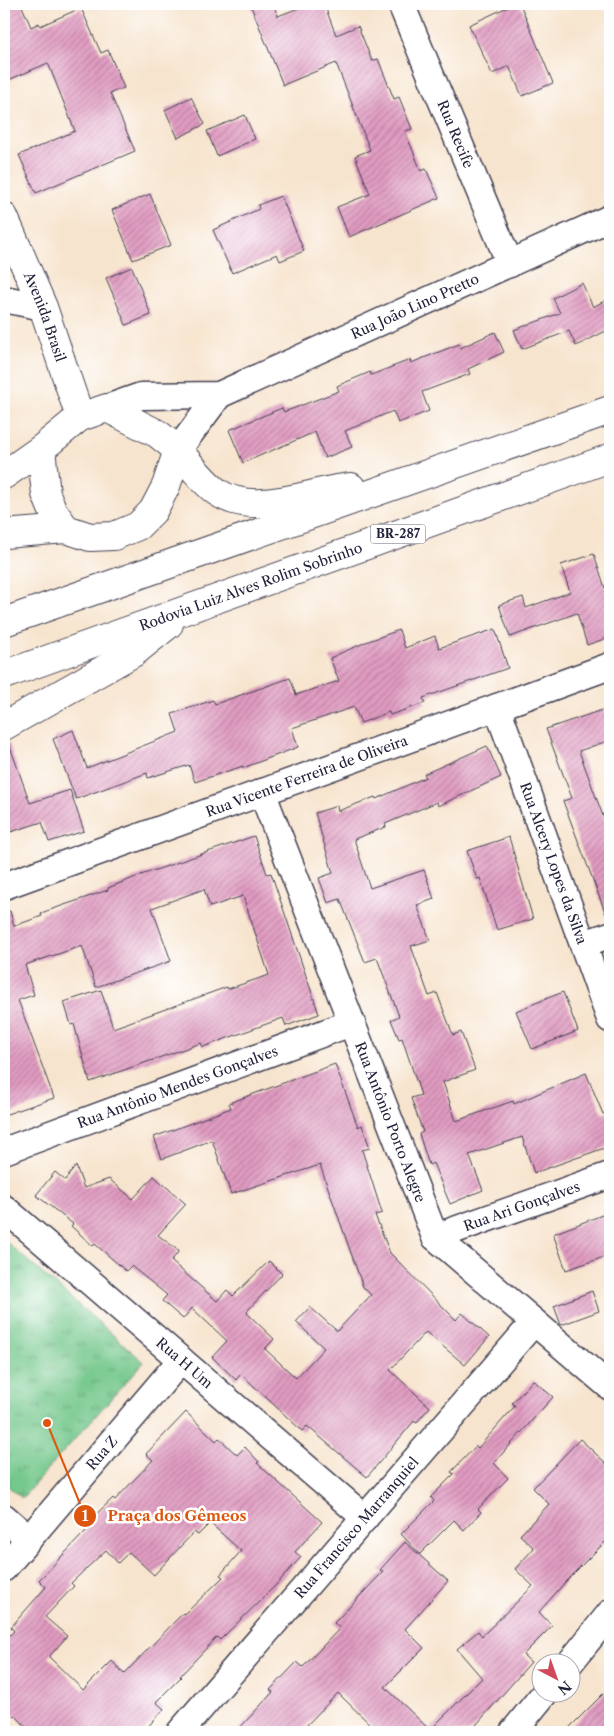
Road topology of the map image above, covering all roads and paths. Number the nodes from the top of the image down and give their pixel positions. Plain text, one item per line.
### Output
1 (401, 4) edge
2 (4, 216) edge
3 (610, 218) edge
4 (510, 264) junction
5 (4, 299) edge
6 (43, 308) junction
7 (219, 395) junction
8 (107, 408) junction
9 (610, 410) edge
10 (80, 417) junction
11 (41, 449) junction
12 (178, 450) junction
13 (610, 458) edge
14 (4, 475) edge
15 (407, 481) junction
16 (66, 529) junction
17 (4, 534) edge
18 (186, 611) junction
19 (4, 622) edge
20 (610, 666) edge
21 (4, 675) edge
22 (497, 707) junction
23 (4, 726) edge
24 (262, 792) junction
25 (4, 886) edge
26 (610, 934) edge
27 (583, 944) junction
28 (610, 1019) edge
29 (351, 1024) junction
30 (4, 1151) edge
31 (610, 1175) edge
32 (4, 1208) edge
33 (435, 1237) junction
34 (534, 1322) junction
35 (181, 1360) junction
36 (610, 1387) edge
37 (4, 1517) edge
38 (365, 1518) junction
39 (29, 1538) junction
40 (4, 1568) edge
41 (610, 1613) edge
42 (577, 1654) edge
43 (536, 1704) edge
44 (180, 1732) edge
45 (512, 1732) edge

1 - 4 street, Rua Recife
2 - 6 main road, Avenida Brasil
3 - 4 street, Rua João Lino Pretto
4 - 7 street, Rua João Lino Pretto
5 - 6 street
6 - 10 main road, Avenida Brasil
7 - 8 street, Rua João Lino Pretto
7 - 12 street, Rua João Lino Pretto
8 - 10 main road, Rua João Lino Pretto
8 - 12 main road
9 - 15 main road
10 - 11 main road, Rua João Lino Pretto
11 - 14 main road, Rua João Lino Pretto
11 - 16 main road
12 - 15 main road
12 - 16 main road
13 - 18 main road, Rodovia Luiz Alves Rolim Sobrinho / BR-287
15 - 19 main road
16 - 17 main road
18 - 21 main road, Rodovia Luiz Alves Rolim Sobrinho / BR-287
18 - 23 main road, BR-287
20 - 22 street, Rua Vicente Ferreira de Oliveira
22 - 24 street, Rua Vicente Ferreira de Oliveira
22 - 27 street, Rua Alcery Lopes da Silva
24 - 25 street, Rua Vicente Ferreira de Oliveira
24 - 29 street, Rua Antônio Porto Alegre
26 - 27 street
27 - 28 street, Rua Alcery Lopes da Silva
29 - 30 street, Rua Antônio Mendes Gonçalves
29 - 33 street, Rua Antônio Porto Alegre
31 - 33 street, Rua Ari Gonçalves
32 - 35 street, Rua H Um
33 - 34 street, Rua Antônio Porto Alegre
34 - 36 street, Rua Antônio Porto Alegre
34 - 38 street, Rua Francisco Marranquiel
35 - 38 street, Rua H Um
35 - 39 street, Rua Z
37 - 39 street
38 - 44 street, Rua Francisco Marranquiel
39 - 40 street, Rua Z
41 - 42 street
43 - 45 street

